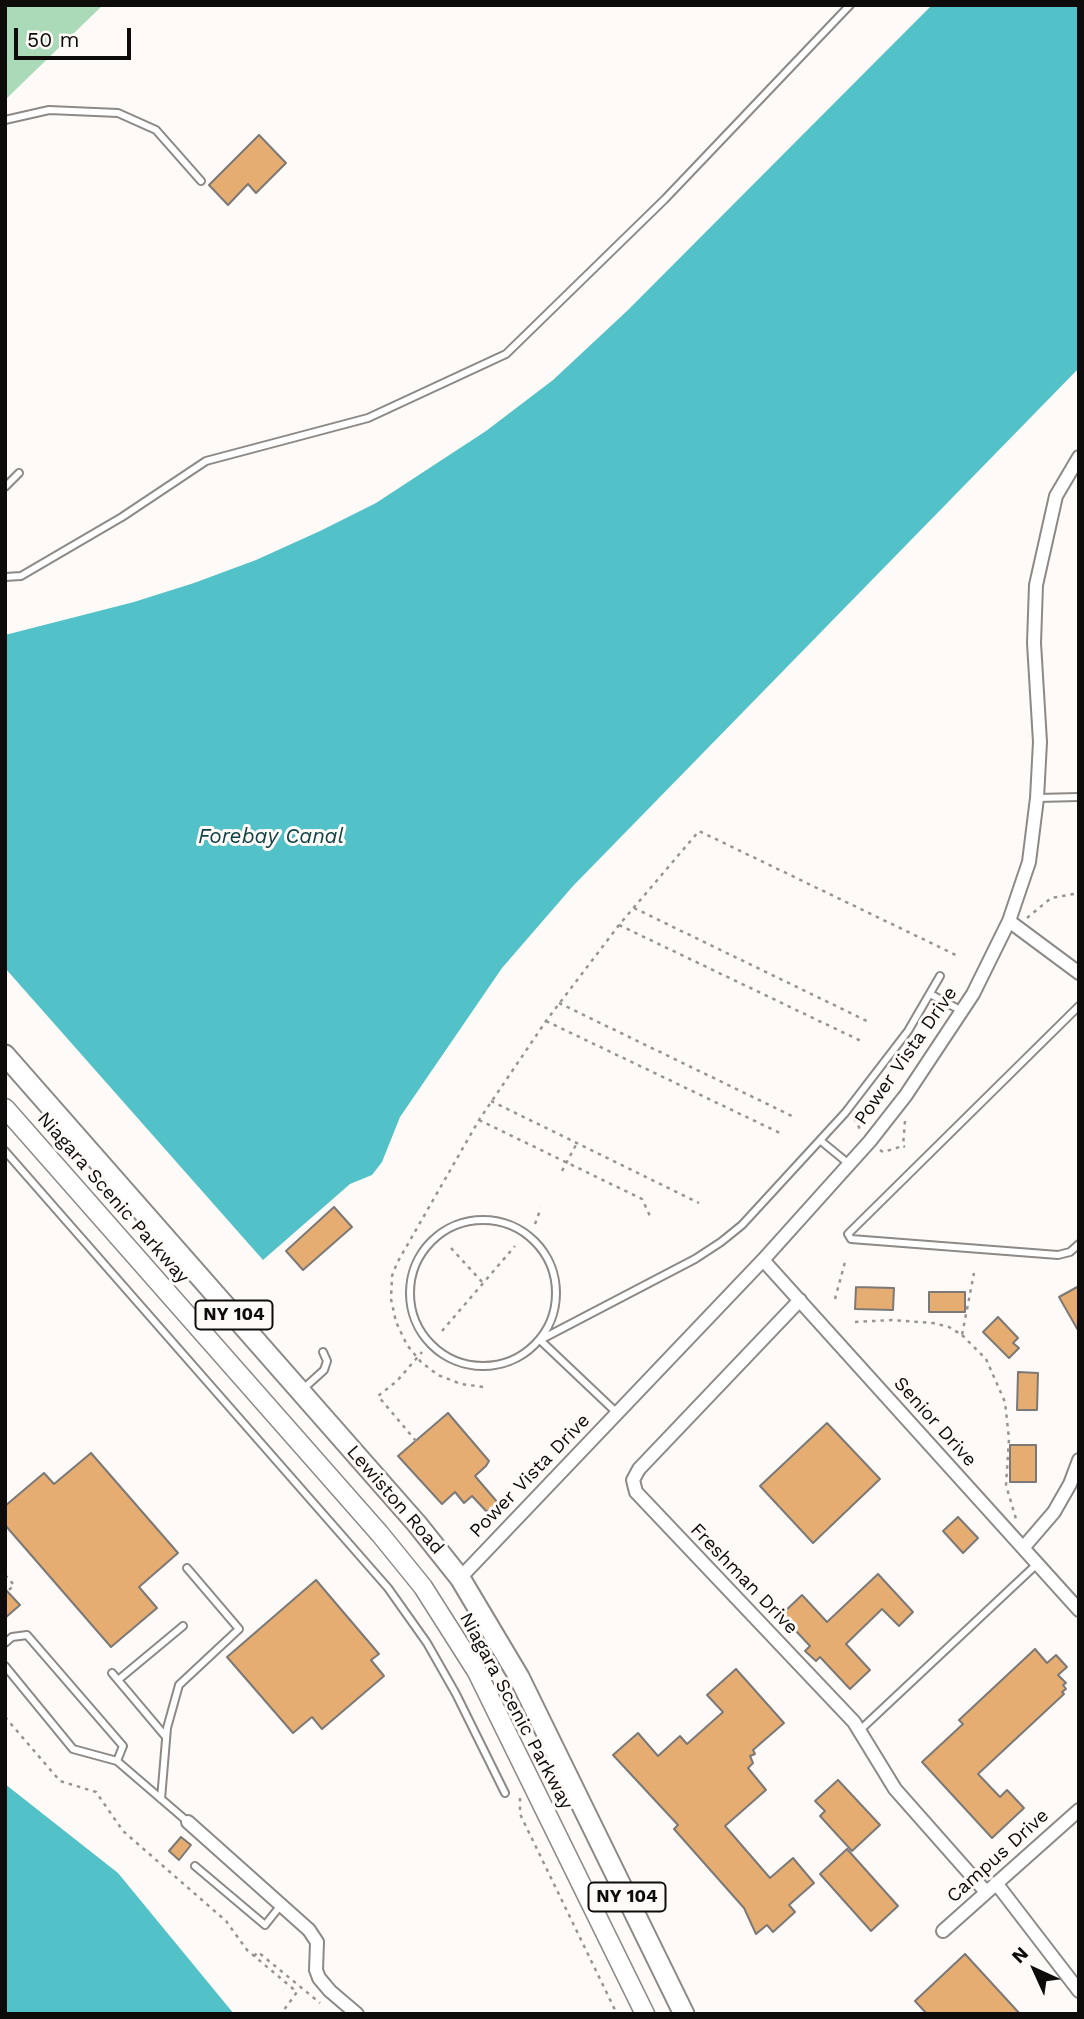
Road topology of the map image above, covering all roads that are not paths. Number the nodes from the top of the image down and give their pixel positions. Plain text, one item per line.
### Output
1 (850, 5) edge
2 (5, 120) edge
3 (201, 181) dead end
4 (1079, 457) edge
5 (19, 473) dead end
6 (5, 486) edge
7 (5, 577) edge
8 (1079, 797) edge
9 (1037, 798) junction
10 (1009, 921) junction
11 (1079, 972) edge
12 (940, 976) dead end
13 (930, 994) junction
14 (1079, 1006) edge
15 (962, 1011) junction
16 (5, 1055) edge
17 (5, 1108) edge
18 (821, 1141) junction
19 (5, 1151) edge
20 (849, 1164) junction
21 (1079, 1244) edge
22 (762, 1260) junction
23 (800, 1300) junction
24 (540, 1340) junction
25 (323, 1352) dead end
26 (301, 1391) junction
27 (617, 1413) junction
28 (1079, 1460) edge
29 (1023, 1548) junction
30 (1037, 1564) junction
31 (187, 1568) dead end
32 (460, 1578) junction
33 (1079, 1610) edge
34 (183, 1626) dead end
35 (5, 1643) edge
36 (5, 1666) edge
37 (112, 1673) dead end
38 (118, 1680) junction
39 (859, 1731) junction
40 (166, 1737) junction
41 (117, 1761) junction
42 (505, 1793) dead end
43 (161, 1799) junction
44 (1079, 1810) edge
45 (188, 1822) joint
46 (195, 1866) dead end
47 (991, 1888) junction
48 (281, 1905) junction
49 (943, 1931) dead end
50 (1079, 1991) edge
51 (357, 2014) edge
52 (645, 2014) edge
53 (684, 2014) edge

1 - 7 lane
2 - 3 lane
4 - 9 street, Power Vista Drive
5 - 6 lane
8 - 9 lane
9 - 10 street, Power Vista Drive
10 - 11 street
10 - 15 street, Power Vista Drive
12 - 13 lane
13 - 15 lane
13 - 18 lane
14 - 21 lane
15 - 20 street, Power Vista Drive
16 - 26 main road, Lewiston Road / NY 104
17 - 52 main road, Niagara Scenic Parkway
18 - 20 lane
18 - 24 lane
19 - 42 lane
20 - 22 street, Power Vista Drive
22 - 23 street, Senior Drive
22 - 27 street, Power Vista Drive
23 - 29 street, Senior Drive
23 - 39 street, Freshman Drive
24 - 24 lane
24 - 27 lane
25 - 26 lane
26 - 32 main road, Lewiston Road / NY 104
27 - 32 street, Power Vista Drive
28 - 29 street
29 - 30 street, Senior Drive
30 - 33 street, Senior Drive
30 - 39 lane
31 - 40 lane
32 - 53 main road, Lewiston Road / NY 104
34 - 38 lane
35 - 41 lane
36 - 41 lane
37 - 38 lane
38 - 40 lane
39 - 47 street, Freshman Drive
40 - 43 lane
41 - 43 lane
43 - 45 lane
44 - 47 street, Campus Drive
45 - 48 street
46 - 48 lane
47 - 49 street, Campus Drive
47 - 50 street, Freshman Drive
48 - 51 street

